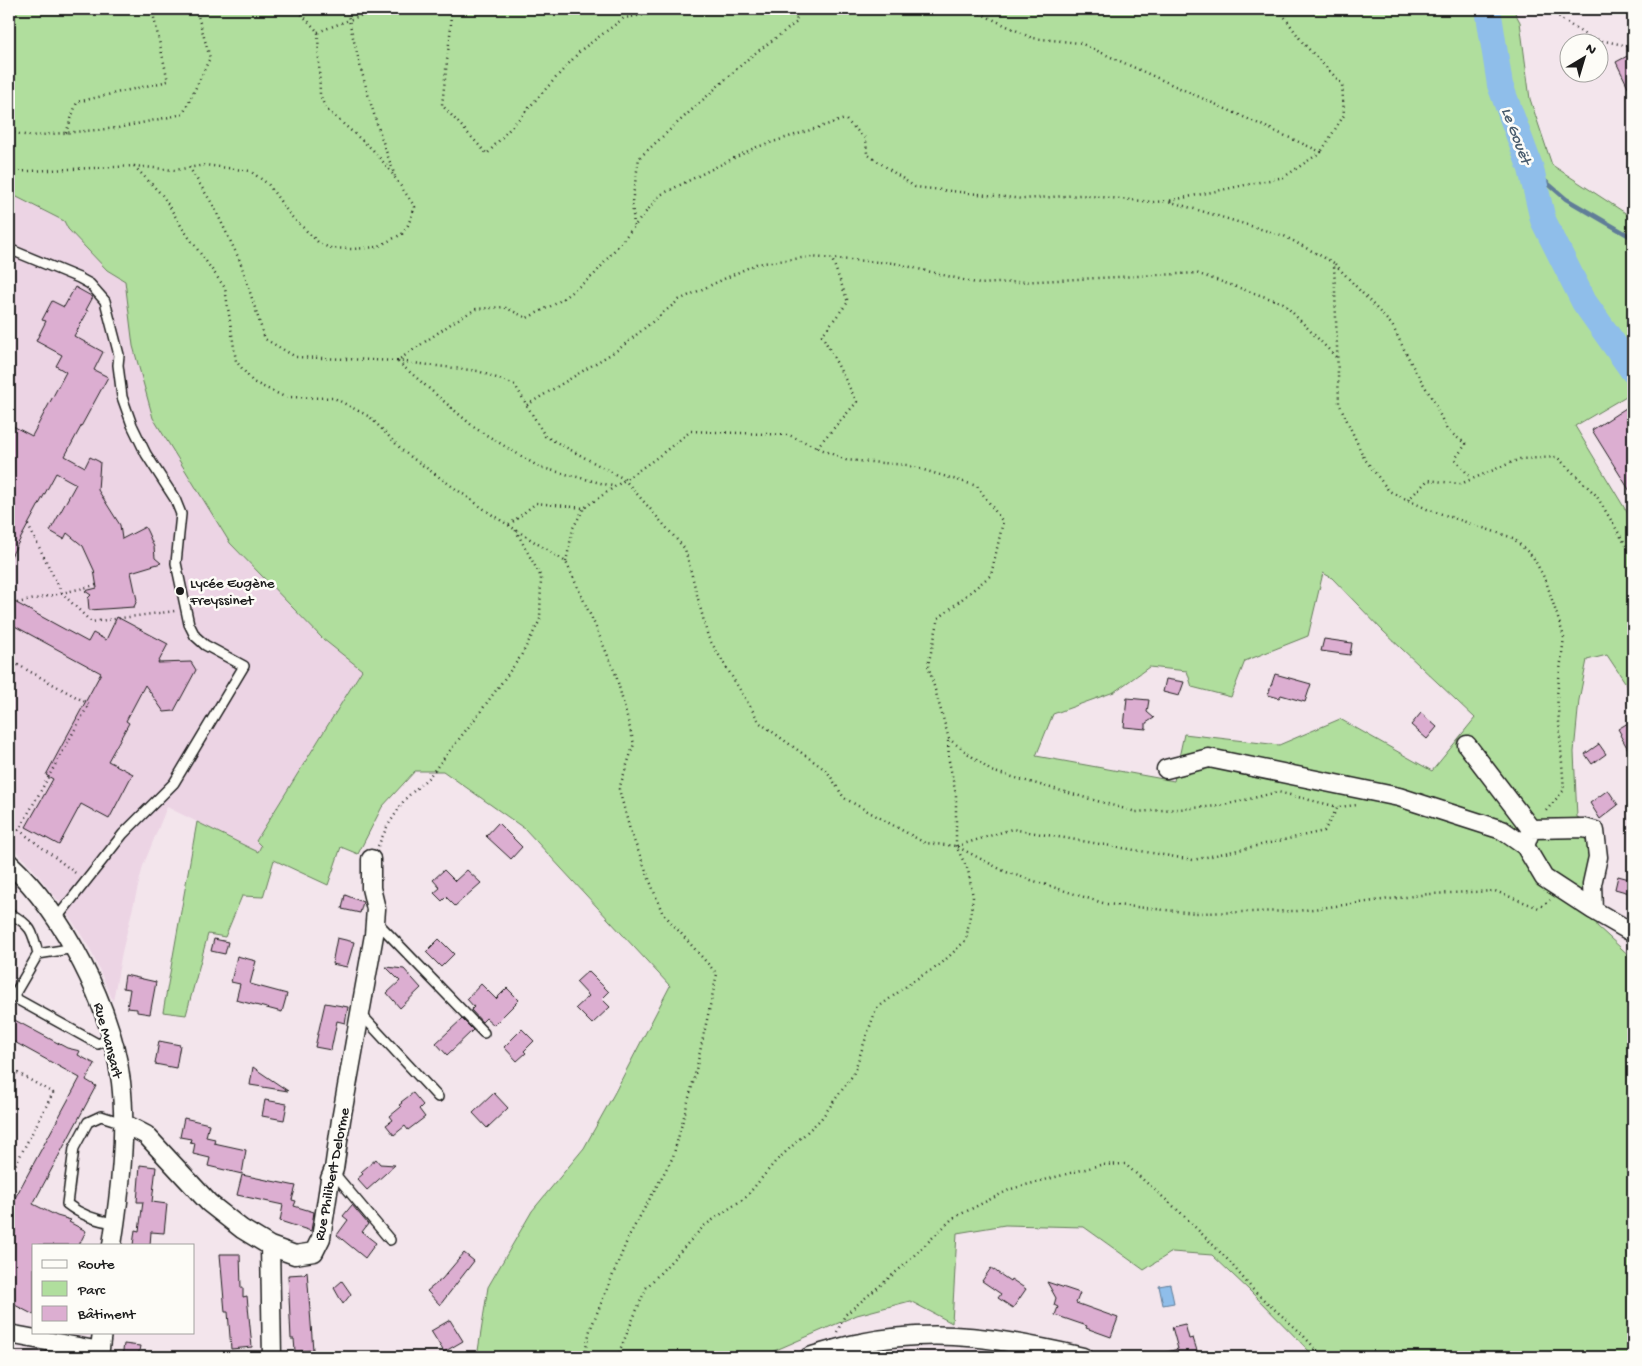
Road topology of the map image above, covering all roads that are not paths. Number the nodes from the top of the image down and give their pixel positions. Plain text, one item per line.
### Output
1 (9, 249) edge
2 (1467, 745) dead end
3 (1166, 769) dead end
4 (1531, 829) junction
5 (1524, 846) junction
6 (371, 859) road end
7 (9, 863) edge
8 (1593, 910) junction
9 (9, 913) edge
10 (56, 919) junction
11 (375, 919) junction
12 (1633, 933) edge
13 (75, 948) junction
14 (38, 954) junction
15 (360, 1013) junction
16 (484, 1033) dead end
17 (111, 1038) junction
18 (438, 1097) dead end
19 (123, 1122) junction
20 (333, 1172) junction
21 (115, 1223) junction
22 (390, 1240) dead end
23 (112, 1244) edge
24 (270, 1246) junction
25 (32, 1332) edge
26 (102, 1334) edge
27 (11, 1335) edge
28 (99, 1354) edge
29 (272, 1357) edge
30 (809, 1357) edge
31 (1083, 1357) edge

1 - 10 lane
2 - 4 street
3 - 5 street
4 - 5 street
4 - 8 street
5 - 8 street
6 - 11 street, Rue Philibert Delorme
7 - 10 street, Rue Mansart
8 - 12 street
9 - 14 lane
10 - 13 street, Rue Mansart
11 - 15 street, Rue Philibert Delorme
11 - 16 lane
13 - 14 lane
13 - 17 street, Rue Mansart
14 - 17 lane
15 - 18 lane
15 - 20 street, Rue Philibert Delorme
17 - 19 street, Rue Mansart
19 - 21 street, Rue Mansart
19 - 21 lane
19 - 24 street, Rue Philibert Delorme
20 - 22 lane
20 - 24 street, Rue Philibert Delorme
21 - 23 street, Rue Mansart
24 - 29 street
25 - 27 street
26 - 28 street
27 - 28 street
30 - 31 street

